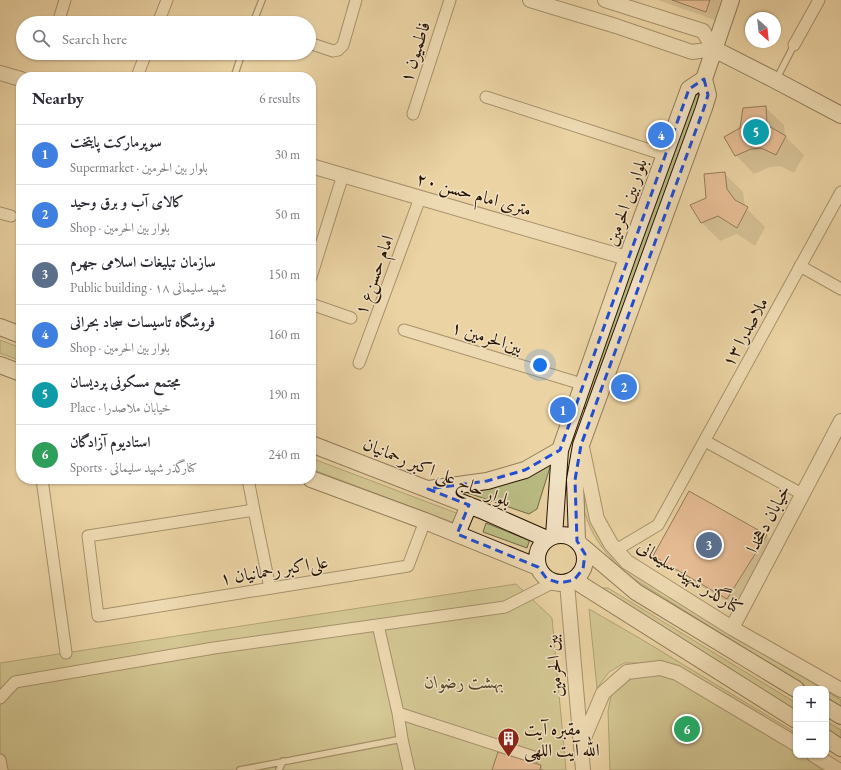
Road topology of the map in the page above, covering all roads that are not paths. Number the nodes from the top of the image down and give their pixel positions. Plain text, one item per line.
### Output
1 (65, 0) edge
2 (167, 0) edge
3 (262, 0) edge
4 (356, 0) edge
5 (450, 0) edge
6 (530, 0) edge
7 (731, 0) edge
8 (819, 0) edge
9 (614, 1) edge
10 (60, 16) edge
11 (161, 16) edge
12 (256, 16) edge
13 (676, 22) junction
14 (670, 44) junction
15 (316, 45) edge
16 (794, 45) joint
17 (714, 49) junction
18 (143, 60) edge
19 (240, 60) edge
20 (139, 72) edge
21 (236, 72) edge
22 (0, 73) edge
23 (16, 78) edge
24 (704, 79) junction
25 (776, 80) junction
26 (486, 97) dead end
27 (413, 114) dead end
28 (841, 115) edge
29 (665, 154) junction
30 (316, 168) edge
31 (343, 176) junction
32 (841, 192) edge
33 (420, 198) junction
34 (0, 213) edge
35 (11, 216) dead end
36 (627, 258) junction
37 (316, 261) edge
38 (800, 266) junction
39 (841, 289) edge
40 (316, 306) edge
41 (351, 318) dead end
42 (0, 327) edge
43 (404, 330) dead end
44 (16, 333) edge
45 (359, 364) dead end
46 (0, 365) edge
47 (16, 371) edge
48 (582, 384) junction
49 (573, 412) junction
50 (591, 417) junction
51 (840, 425) edge
52 (705, 441) junction
53 (581, 445) junction
54 (316, 446) edge
55 (560, 450) junction
56 (316, 481) edge
57 (43, 484) edge
58 (249, 484) edge
59 (428, 489) junction
60 (802, 494) junction
61 (469, 505) junction
62 (254, 510) junction
63 (425, 521) junction
64 (457, 534) junction
65 (551, 537) junction
66 (580, 544) junction
67 (616, 550) junction
68 (538, 566) junction
69 (565, 582) junction
70 (270, 588) junction
71 (378, 625) junction
72 (732, 628) junction
73 (66, 653) dead end
74 (840, 686) edge
75 (793, 687) edge
76 (0, 698) edge
77 (829, 709) edge
78 (398, 713) junction
79 (841, 716) edge
80 (793, 718) edge
81 (402, 739) junction
82 (829, 740) edge
83 (793, 742) edge
84 (581, 745) junction
85 (841, 748) edge
86 (534, 757) dead end
87 (819, 758) edge
88 (0, 760) edge
89 (283, 761) junction
90 (2, 770) edge
91 (240, 770) edge
92 (279, 770) edge
93 (409, 770) edge
94 (583, 770) edge
95 (838, 770) edge

1 - 10 street
2 - 11 street
3 - 12 lane
4 - 15 street
5 - 27 street, فاطمیون ۱
6 - 14 street
7 - 17 main road
8 - 16 street
9 - 13 street
13 - 14 street
13 - 17 street
14 - 17 street
16 - 25 lane
17 - 24 main road
17 - 25 main road
18 - 20 street
19 - 21 lane
22 - 23 street
24 - 29 main road, بلوار بین الحرمین
24 - 50 main road
25 - 28 main road
26 - 29 street
29 - 36 main road, بلوار بین الحرمین
30 - 31 street, ۲۰ متری امام حسن
31 - 33 street, ۲۰ متری امام حسن
31 - 37 street
32 - 38 street, ملاصدرا ۱۳
33 - 36 street, ۲۰ متری امام حسن
33 - 45 street, امام حسن‌ع ۱
34 - 35 street
36 - 48 main road, بلوار بین الحرمین
38 - 39 street
38 - 52 street, ملاصدرا ۱۳
40 - 41 street
42 - 44 main road
43 - 48 street, بین‌الحرمین ۱
46 - 47 main road
48 - 49 main road, بلوار بین الحرمین
49 - 50 main road
49 - 55 main road, بلوار بین الحرمین
50 - 53 main road
51 - 60 street, خیابان دهخدا
52 - 60 street
52 - 67 street, ملاصدرا ۱۳
53 - 66 main road
53 - 67 street, کنارگذر شهید سلیمانی
54 - 59 main road, بلوار حاج علی اکبر رحمانیان
55 - 59 main road
55 - 65 main road, بلوار بین الحرمین
56 - 63 main road
57 - 73 street
58 - 62 street
59 - 61 main road, بلوار حاج علی اکبر رحمانیان
60 - 72 street, خیابان دهخدا
61 - 64 main road
61 - 65 main road, بلوار حاج علی اکبر رحمانیان
62 - 70 street
62 - 70 street, علی‌اکبر رحمانیان ۱
63 - 64 main road
63 - 70 street, علی‌اکبر رحمانیان ۱
64 - 68 main road
65 - 66 main road
65 - 68 main road
66 - 69 main road
66 - 75 main road
67 - 72 street, کنارگذر شهید سلیمانی
68 - 69 main road
69 - 71 street
69 - 80 main road
69 - 84 street, بین الحرمین
71 - 76 street
71 - 78 street
72 - 74 street, کنارگذر شهید سلیمانی
77 - 79 main road
78 - 81 street
78 - 86 street
81 - 89 lane
81 - 93 street
82 - 85 main road
83 - 84 street
84 - 94 street, بین الحرمین
87 - 95 street
88 - 90 street
89 - 91 lane
89 - 92 lane

